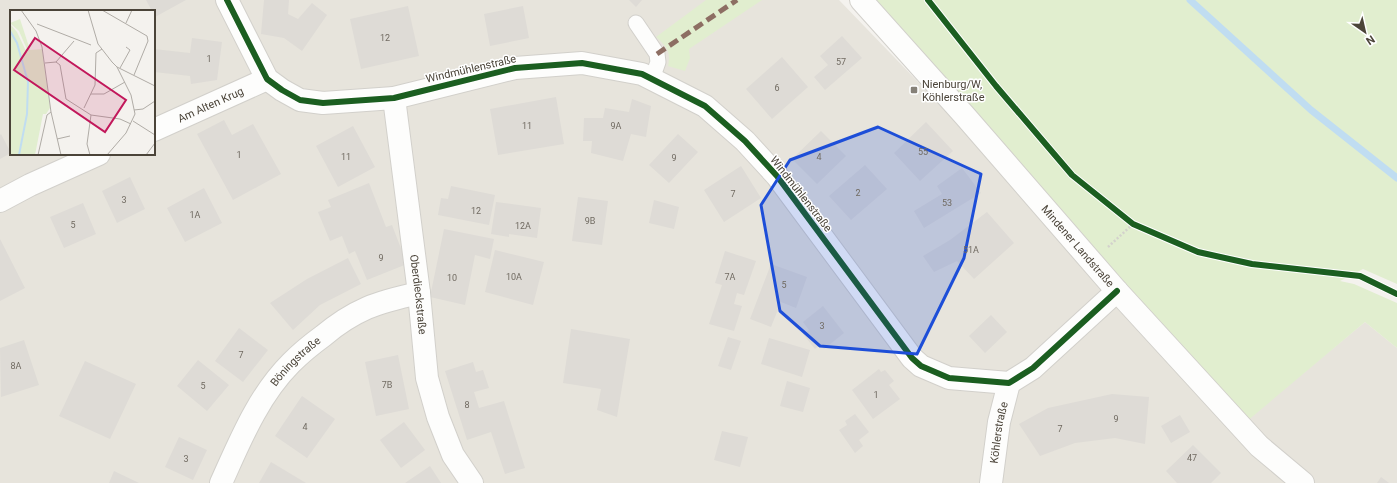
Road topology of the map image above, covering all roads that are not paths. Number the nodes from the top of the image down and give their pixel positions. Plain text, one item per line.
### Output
1 (227, 0) edge
2 (861, 0) edge
3 (636, 23) dead end
4 (267, 79) junction
5 (652, 80) junction
6 (394, 98) junction
7 (155, 130) edge
8 (97, 155) edge
9 (0, 201) edge
10 (1117, 291) junction
11 (419, 292) junction
12 (1009, 383) junction
13 (221, 483) edge
14 (472, 483) edge
15 (991, 483) edge
16 (1303, 483) edge

1 - 4 street
2 - 10 street, Mindener Landstraße
3 - 5 lane
4 - 6 street, Windmühlenstraße
4 - 7 street, Am Alten Krug
5 - 6 street, Windmühlenstraße
5 - 12 street, Windmühlenstraße
6 - 11 street, Oberdieckstraße
8 - 9 street
10 - 12 street
10 - 16 street, Mindener Landstraße
11 - 13 street, Böningstraße
11 - 14 street, Oberdieckstraße
12 - 15 street, Köhlerstraße

